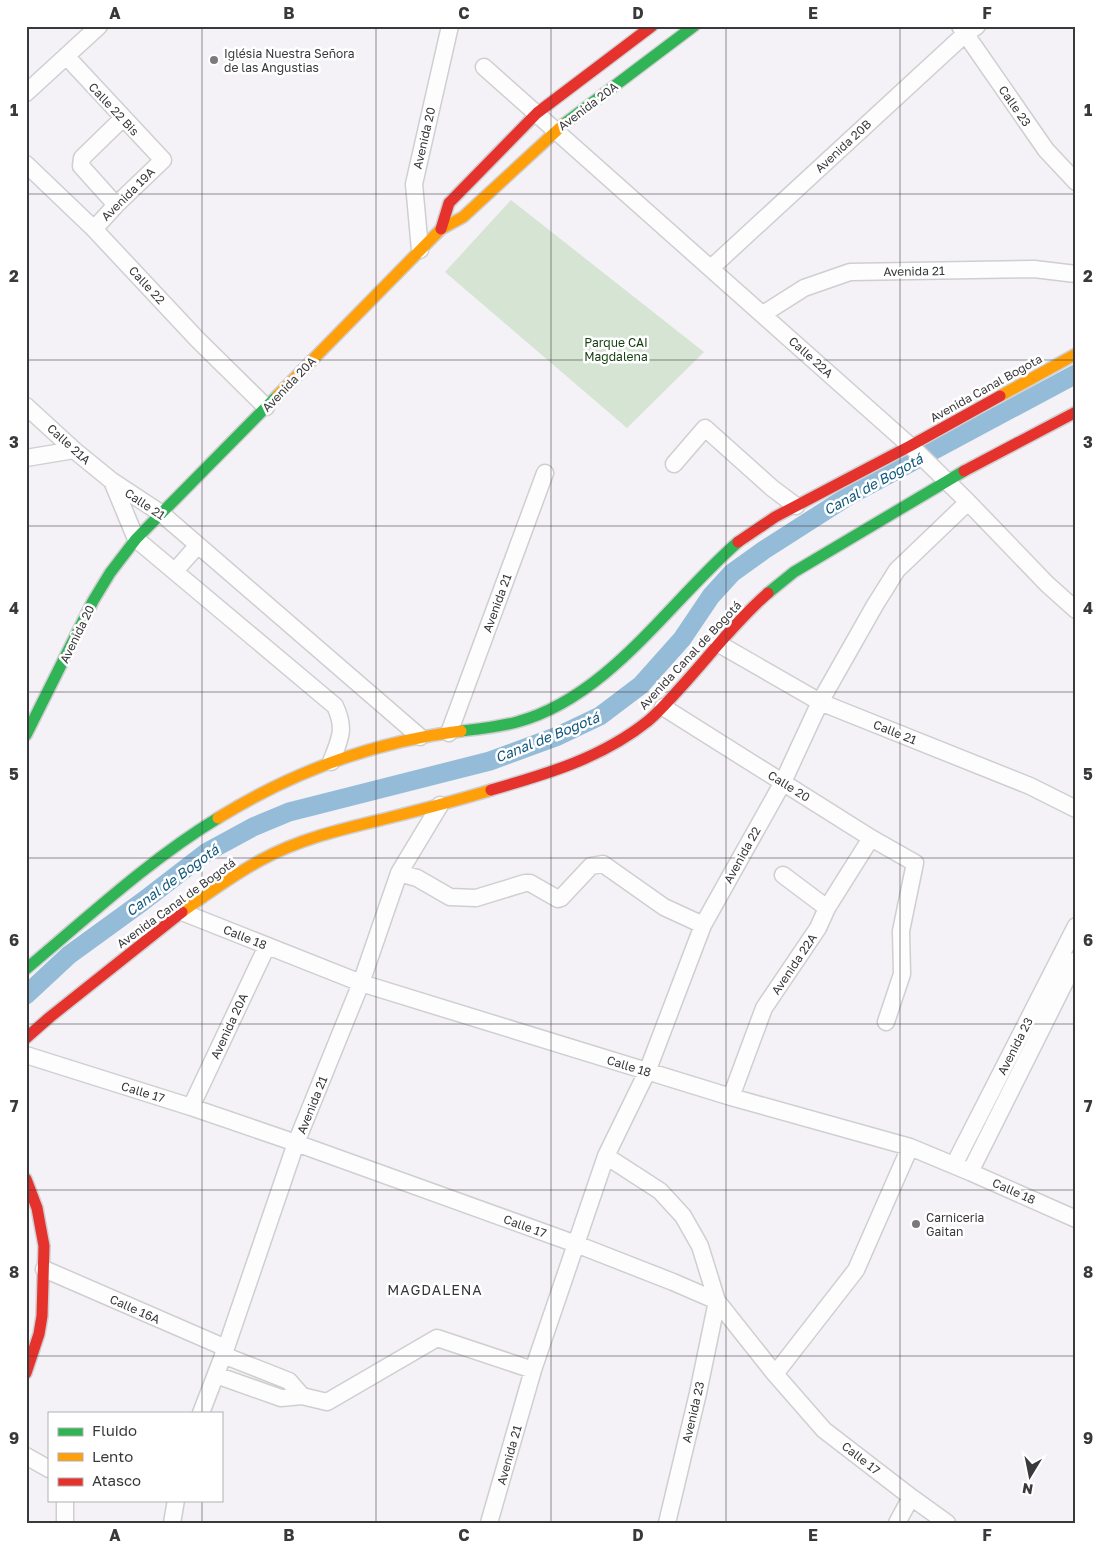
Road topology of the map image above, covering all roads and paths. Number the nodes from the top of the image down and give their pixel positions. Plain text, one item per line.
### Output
1 (99, 26) edge
2 (450, 26) edge
3 (652, 26) edge
4 (694, 26) edge
5 (967, 29) edge
6 (66, 56) junction
7 (484, 67) dead end
8 (26, 93) edge
9 (537, 114) junction
10 (123, 118) junction
11 (556, 130) junction
12 (163, 160) joint
13 (26, 164) edge
14 (1076, 182) edge
15 (116, 205) junction
16 (94, 228) junction
17 (441, 229) junction
18 (420, 250) junction
19 (711, 268) junction
20 (1076, 274) edge
21 (763, 314) junction
22 (1076, 354) edge
23 (26, 406) edge
24 (266, 407) junction
25 (1076, 412) edge
26 (913, 449) junction
27 (74, 450) junction
28 (26, 458) edge
29 (674, 464) dead end
30 (545, 473) dead end
31 (943, 477) junction
32 (112, 481) junction
33 (968, 502) junction
34 (796, 506) junction
35 (162, 514) junction
36 (136, 539) junction
37 (198, 545) junction
38 (175, 571) junction
39 (1076, 610) edge
40 (720, 644) junction
41 (820, 702) junction
42 (663, 707) junction
43 (449, 733) junction
44 (26, 736) edge
45 (420, 737) junction
46 (331, 762) junction
47 (783, 782) junction
48 (440, 805) junction
49 (1076, 809) edge
50 (871, 838) junction
51 (399, 873) junction
52 (783, 875) dead end
53 (827, 908) junction
54 (182, 912) junction
55 (703, 925) junction
56 (1074, 933) edge
57 (267, 946) junction
58 (1076, 960) edge
59 (26, 968) edge
60 (362, 983) junction
61 (886, 1022) dead end
62 (1030, 1033) junction
63 (26, 1038) edge
64 (26, 1055) edge
65 (647, 1072) junction
66 (732, 1097) junction
67 (191, 1107) junction
68 (296, 1143) junction
69 (910, 1147) junction
70 (606, 1156) junction
71 (954, 1165) junction
72 (970, 1172) junction
73 (26, 1179) edge
74 (1076, 1219) edge
75 (576, 1244) junction
76 (44, 1269) junction
77 (717, 1301) junction
78 (224, 1352) junction
79 (533, 1370) junction
80 (26, 1373) edge
81 (216, 1374) junction
82 (775, 1374) junction
83 (302, 1396) junction
84 (201, 1412) edge
85 (26, 1456) edge
86 (48, 1468) edge
87 (911, 1497) junction
88 (65, 1502) edge
89 (176, 1502) edge
90 (65, 1523) edge
91 (172, 1523) edge
92 (490, 1523) edge
93 (667, 1523) edge
94 (897, 1523) edge
95 (947, 1523) edge

1 - 6 street
2 - 18 street, Avenida 20
3 - 9 main road, Avenida 20A
4 - 11 main road, Avenida 20A
5 - 14 street, Calle 23
5 - 19 street, Avenida 20B
6 - 8 street
6 - 10 street, Calle 22 Bis
7 - 9 street, Calle 22A
9 - 11 street, Calle 22A
9 - 17 main road, Avenida 20A
10 - 12 street, Calle 22 Bis
10 - 15 street
11 - 17 main road, Avenida 20A
11 - 19 street, Calle 22A
12 - 15 street, Avenida 19A
13 - 16 street, Calle 22
15 - 16 street, Avenida 19A
16 - 24 street, Calle 22
17 - 18 main road, Avenida 20A
18 - 24 main road, Avenida 20A
19 - 21 street, Calle 22A
20 - 21 street, Avenida 21
21 - 26 street, Calle 22A
22 - 26 main road, Avenida Canal Bogota
23 - 27 street, Calle 21A
24 - 35 main road, Avenida 20A
25 - 31 main road, Avenida Canal de Bogotá
26 - 31 street, Calle 22A
26 - 34 main road
27 - 28 street
27 - 32 street, Calle 21A
29 - 34 street
30 - 43 street, Avenida 21
31 - 33 street, Calle 22A
31 - 40 main road, Avenida Canal de Bogotá
32 - 35 street, Calle 21
32 - 36 street, Calle 21
33 - 39 street, Calle 22A
33 - 41 street, Avenida 22
34 - 43 main road
35 - 36 main road, Avenida 20A
35 - 37 street, Calle 21
36 - 38 street, Calle 21
36 - 44 main road, Avenida 20
37 - 38 street
37 - 45 street, Calle 21
38 - 46 street, Calle 21
40 - 41 street, Calle 21
40 - 42 main road, Avenida Canal de Bogotá
41 - 47 street, Avenida 22
41 - 49 street, Calle 21
42 - 47 street, Calle 20
42 - 48 main road, Avenida Canal de Bogotá
43 - 45 main road
45 - 46 main road
46 - 59 main road
47 - 50 street, Calle 20
47 - 55 street, Avenida 22
48 - 51 street, Avenida 21
48 - 54 main road, Avenida Canal de Bogotá
50 - 53 street, Avenida 22A
50 - 61 street, Calle 20
51 - 55 street
51 - 60 street, Avenida 21
52 - 53 street
53 - 66 street, Avenida 22A
54 - 57 street, Calle 18
54 - 63 main road, Avenida Canal de Bogotá
55 - 65 street, Avenida 22
56 - 62 street, Avenida 23
57 - 60 street, Calle 18
57 - 67 street, Avenida 20A
58 - 62 street, Avenida 23
60 - 65 street, Calle 18
60 - 68 street, Avenida 21
62 - 71 street, Avenida 23
62 - 72 street, Avenida 23
64 - 67 street, Calle 17
65 - 66 street, Calle 18
65 - 70 street, Avenida 22
66 - 69 street, Calle 18
67 - 68 street, Calle 17
68 - 75 street, Calle 17
68 - 78 street, Avenida 21
69 - 71 street, Calle 18
69 - 82 street
70 - 75 street, Avenida 22
70 - 77 street
71 - 72 street, Calle 18
72 - 74 street, Calle 18
73 - 76 main road
75 - 77 street, Calle 17
75 - 79 street, Avenida 21
76 - 78 street, Calle 16A
76 - 80 main road
77 - 82 street, Calle 17
77 - 93 street, Avenida 23
78 - 81 street, Avenida 21
78 - 83 street, Calle 16A
79 - 83 street
79 - 92 street, Avenida 21
81 - 83 street
81 - 84 street, Avenida 21
82 - 87 street, Calle 17
85 - 86 street
87 - 94 street
87 - 95 street, Calle 17
88 - 90 street
89 - 91 street

